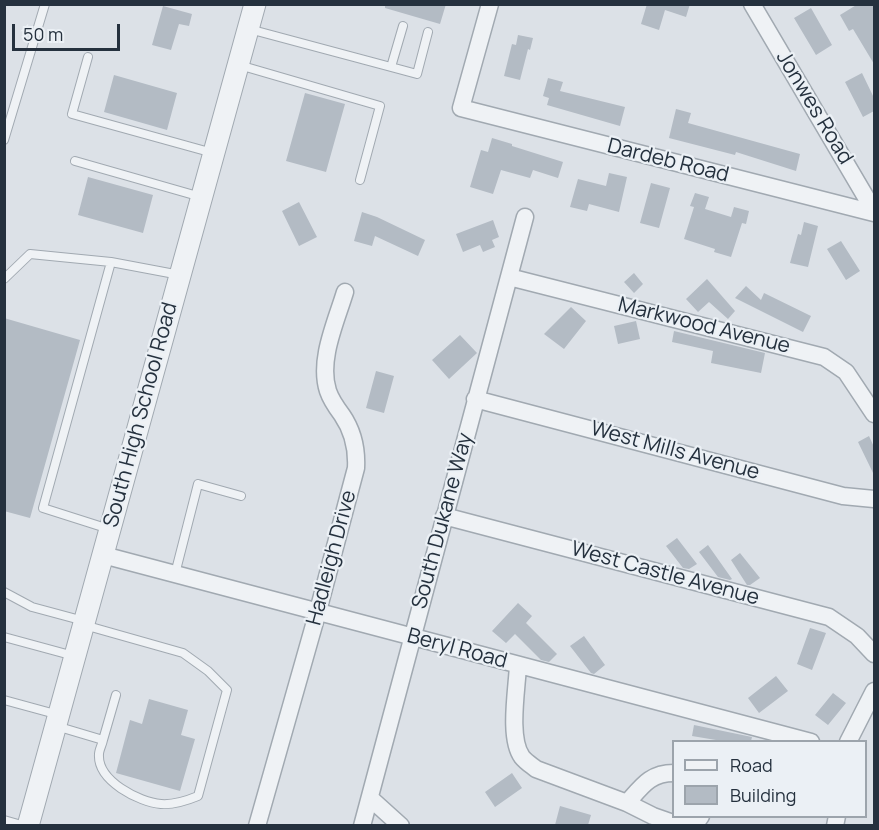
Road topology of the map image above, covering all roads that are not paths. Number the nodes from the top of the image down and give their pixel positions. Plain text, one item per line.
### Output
1 (45, 4) edge
2 (255, 4) edge
3 (490, 4) edge
4 (752, 4) edge
5 (403, 26) dead end
6 (248, 29) junction
7 (428, 32) dead end
8 (88, 57) dead end
9 (238, 65) junction
10 (391, 67) junction
11 (4, 140) edge
12 (214, 153) junction
13 (75, 161) dead end
14 (360, 180) dead end
15 (202, 197) junction
16 (874, 212) edge
17 (525, 217) dead end
18 (111, 262) junction
19 (180, 275) junction
20 (509, 277) junction
21 (4, 279) edge
22 (345, 292) dead end
23 (476, 399) junction
24 (874, 414) edge
25 (241, 496) dead end
26 (874, 499) edge
27 (444, 516) junction
28 (110, 529) junction
29 (103, 555) junction
30 (175, 573) junction
31 (4, 592) edge
32 (318, 611) junction
33 (84, 623) junction
34 (4, 637) edge
35 (412, 637) junction
36 (874, 654) edge
37 (74, 656) junction
38 (518, 665) junction
39 (874, 691) edge
40 (116, 695) dead end
41 (4, 700) edge
42 (57, 720) junction
43 (103, 740) junction
44 (807, 740) edge
45 (849, 740) edge
46 (672, 773) edge
47 (370, 798) junction
48 (627, 803) junction
49 (700, 818) edge
50 (4, 820) edge
51 (26, 825) edge
52 (257, 825) edge
53 (362, 825) edge
54 (401, 825) edge

1 - 11 lane
2 - 6 street, South High School Road
3 - 16 street, Dardeb Road
4 - 16 street, Jonwes Road
5 - 10 lane
6 - 9 street, South High School Road
6 - 10 lane
7 - 10 lane
8 - 12 lane
9 - 12 street, South High School Road
9 - 14 lane
12 - 15 street, South High School Road
13 - 15 lane
15 - 19 street, South High School Road
17 - 20 street, South Dukane Way
18 - 19 lane
18 - 21 lane
18 - 28 lane
19 - 28 street, South High School Road
20 - 23 street, South Dukane Way
20 - 24 street, Markwood Avenue
22 - 32 street, Hadleigh Drive
23 - 26 street, West Mills Avenue
23 - 27 street, South Dukane Way
25 - 30 lane
27 - 35 street, South Dukane Way
27 - 36 street, West Castle Avenue
28 - 29 street, South High School Road
29 - 30 street, Beryl Road
29 - 33 street, South High School Road
30 - 32 street, Beryl Road
31 - 33 lane
32 - 35 street, Beryl Road
32 - 52 street, Hadleigh Drive
33 - 37 street, South High School Road
33 - 43 lane
34 - 37 lane
35 - 38 street, Beryl Road
35 - 47 street, South Dukane Way
37 - 42 street, South High School Road
38 - 44 street, Beryl Road
38 - 48 street
39 - 45 street
40 - 43 lane
41 - 42 lane
42 - 43 lane
42 - 51 street, South High School Road
46 - 48 street
47 - 53 street, South Dukane Way
47 - 54 street
48 - 49 street
50 - 51 lane

